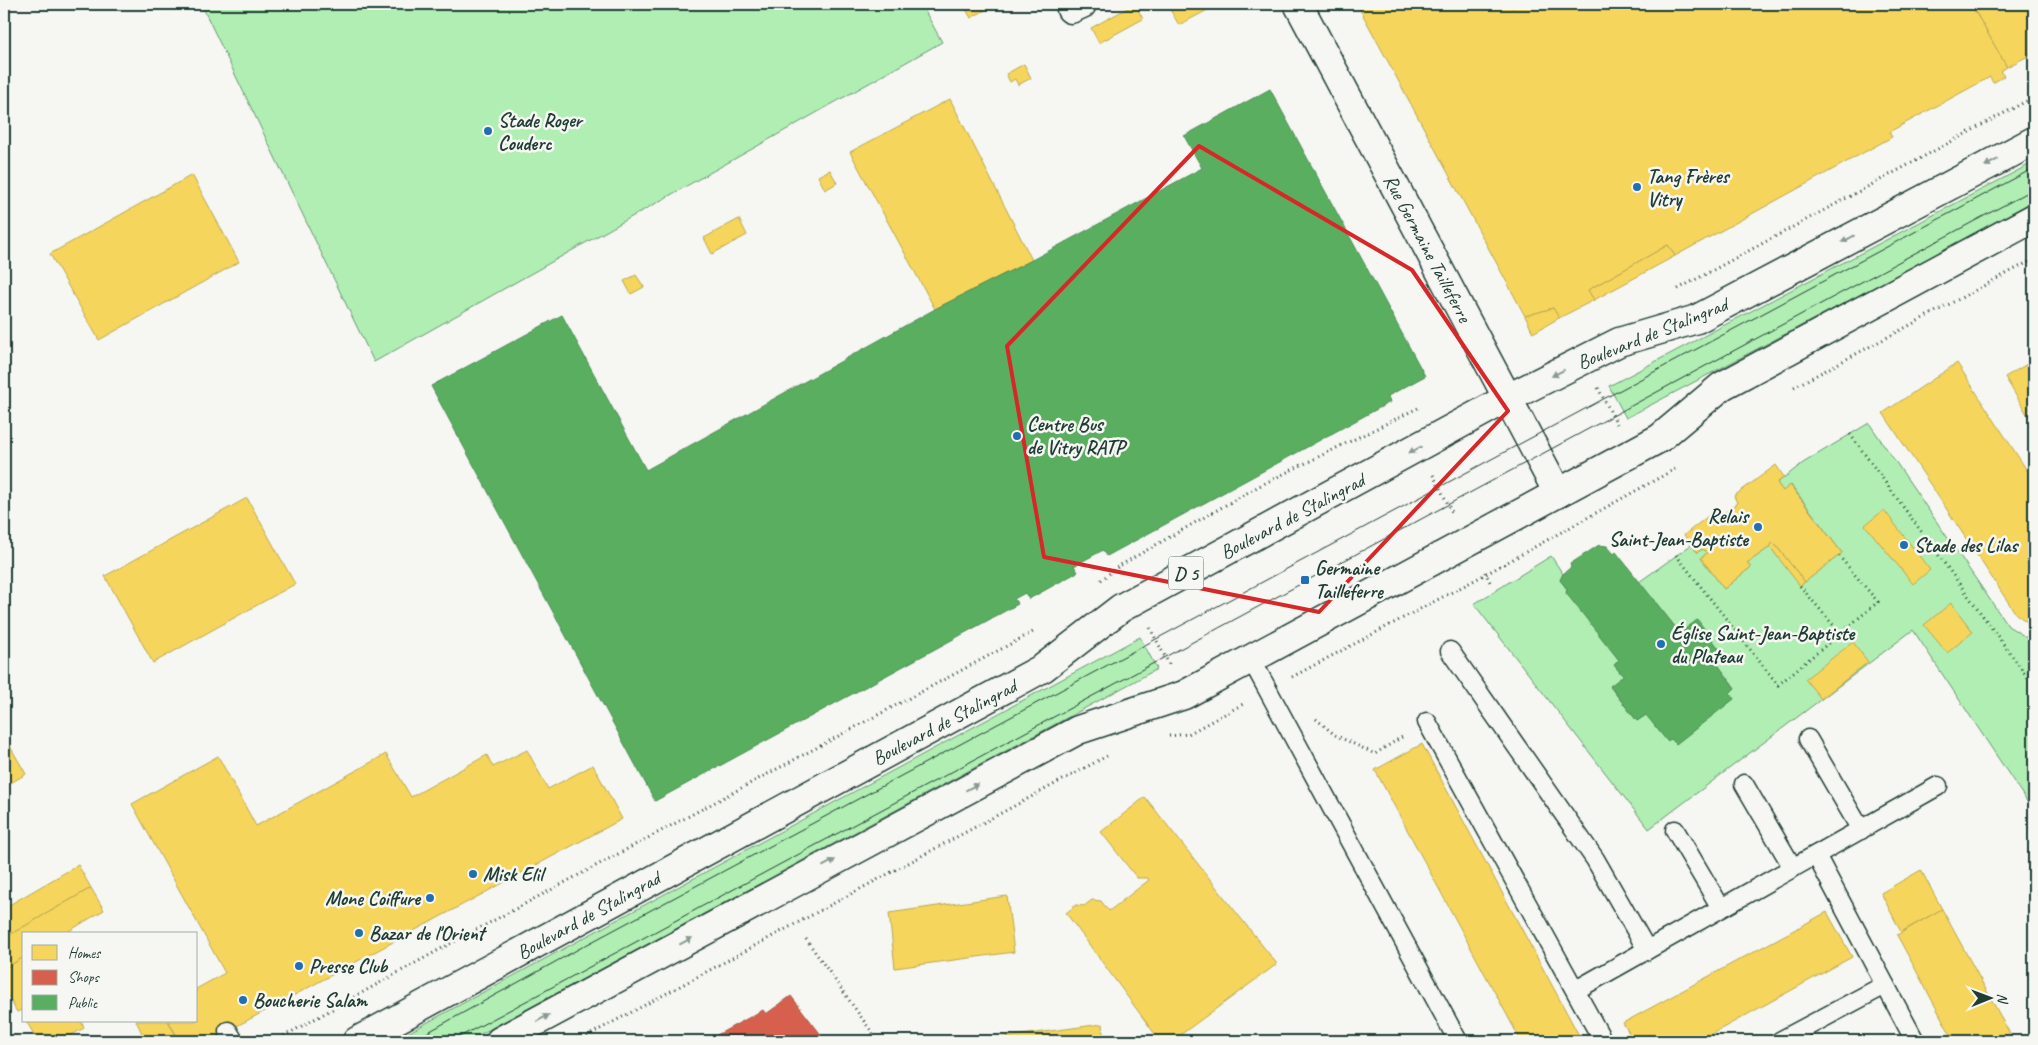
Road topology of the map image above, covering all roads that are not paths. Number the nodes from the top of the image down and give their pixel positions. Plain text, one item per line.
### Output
1 (1298, 4) edge
2 (2034, 140) edge
3 (2034, 218) edge
4 (1508, 398) junction
5 (1558, 493) junction
6 (1450, 651) dead end
7 (1251, 659) junction
8 (1427, 722) road end
9 (1808, 739) dead end
10 (1744, 784) dead end
11 (1938, 786) dead end
12 (1675, 830) dead end
13 (1860, 830) junction
14 (1816, 855) junction
15 (1793, 868) junction
16 (1721, 908) junction
17 (1647, 950) junction
18 (1885, 985) junction
19 (1576, 990) junction
20 (357, 1041) edge
21 (500, 1041) edge
22 (1458, 1041) edge
23 (1603, 1041) edge
24 (1780, 1041) edge
25 (1915, 1041) edge

1 - 4 main road, Rue Germaine Tailleferre
2 -> 4 main road, Boulevard de Stalingrad / D 5
3 - 5 main road
4 - 5 main road, Rue Germaine Tailleferre
4 -> 20 main road, Boulevard de Stalingrad / D 5
5 - 7 main road
6 - 17 lane
21 -> 7 main road
7 - 22 lane
8 - 19 lane
9 - 13 lane
10 - 15 lane
11 - 13 lane
12 - 16 lane
13 - 14 lane
14 - 15 lane
14 - 18 lane
15 - 16 lane
16 - 17 lane
17 - 19 lane
18 - 24 lane
18 - 25 lane
19 - 23 lane

